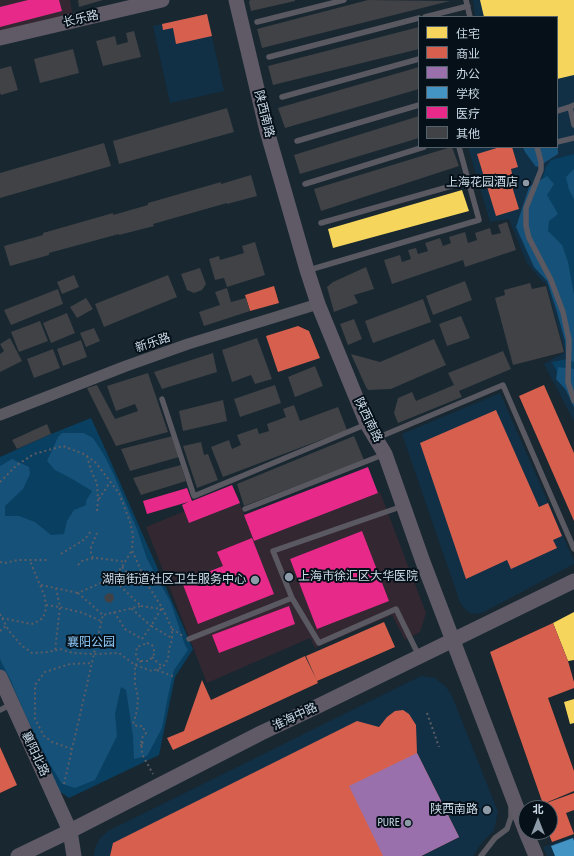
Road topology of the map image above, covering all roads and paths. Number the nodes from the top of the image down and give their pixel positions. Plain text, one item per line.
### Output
1 (162, 0) edge
2 (236, 0) edge
3 (344, 0) edge
4 (467, 3) edge
5 (428, 16) edge
6 (470, 16) edge
7 (418, 18) edge
8 (257, 22) dead end
9 (0, 38) edge
10 (269, 57) dead end
11 (418, 59) edge
12 (282, 97) dead end
13 (418, 104) edge
14 (572, 106) edge
15 (558, 110) edge
16 (574, 125) edge
17 (574, 138) edge
18 (297, 141) dead end
19 (558, 142) edge
20 (421, 148) edge
21 (459, 148) edge
22 (537, 148) edge
23 (468, 181) junction
24 (305, 184) dead end
25 (321, 223) dead end
26 (307, 270) junction
27 (318, 304) junction
28 (162, 398) dead end
29 (574, 401) edge
30 (0, 415) edge
31 (367, 424) junction
32 (376, 439) junction
33 (385, 454) junction
34 (86, 456) junction
35 (0, 482) edge
36 (110, 482) junction
37 (98, 500) junction
38 (404, 506) junction
39 (245, 509) dead end
40 (97, 511) dead end
41 (92, 530) dead end
42 (97, 533) dead end
43 (132, 550) junction
44 (574, 550) edge
45 (62, 554) dead end
46 (93, 558) junction
47 (48, 560) dead end
48 (30, 561) junction
49 (0, 562) edge
50 (126, 562) junction
51 (78, 565) dead end
52 (122, 567) junction
53 (112, 578) junction
54 (574, 581) edge
55 (146, 584) junction
56 (41, 586) junction
57 (56, 588) junction
58 (78, 593) junction
59 (292, 598) junction
60 (46, 605) junction
61 (141, 606) junction
62 (60, 607) junction
63 (131, 608) junction
64 (162, 609) junction
65 (114, 612) junction
66 (0, 614) edge
67 (103, 615) junction
68 (2, 618) junction
69 (101, 621) junction
70 (6, 626) junction
71 (151, 626) junction
72 (172, 629) junction
73 (0, 631) edge
74 (172, 638) junction
75 (142, 639) junction
76 (189, 639) joint
77 (454, 640) junction
78 (143, 645) junction
79 (55, 651) junction
80 (94, 654) junction
81 (152, 657) junction
82 (420, 657) junction
83 (141, 661) junction
84 (92, 663) junction
85 (136, 665) junction
86 (163, 667) junction
87 (156, 669) junction
88 (175, 677) dead end
89 (1, 682) edge
90 (6, 707) edge
91 (427, 713) dead end
92 (439, 747) dead end
93 (72, 749) junction
94 (160, 785) junction
95 (64, 786) dead end
96 (511, 793) junction
97 (518, 811) edge
98 (70, 830) junction
99 (529, 840) edge
100 (18, 856) edge
101 (74, 856) edge
102 (481, 856) edge
103 (536, 856) edge

1 - 9 main road, 长乐路
2 - 26 main road, 陕西南路
3 - 8 lane
4 - 5 lane
4 - 6 lane
7 - 10 lane
11 - 12 lane
13 - 18 lane
14 - 15 lane
14 - 16 lane
17 - 19 lane
20 - 24 lane
21 - 23 lane
22 - 29 lane
23 - 25 lane
23 - 26 lane
26 - 27 main road, 陕西南路
27 - 30 street, 新乐路
27 - 31 main road, 陕西南路
28 - 31 lane
31 - 32 main road, 陕西南路
32 - 33 main road, 陕西南路
32 - 44 lane
33 - 38 main road, 陕西南路
33 - 39 lane
34 - 35 path
34 - 36 path
34 - 37 path
36 - 37 path
36 - 43 path
37 - 40 path
38 - 59 lane
38 - 77 main road, 陕西南路
41 - 45 path
42 - 46 path
43 - 50 path
43 - 55 path
46 - 50 path
46 - 51 path
47 - 48 path
48 - 49 path
48 - 56 path
50 - 52 path
52 - 53 path
52 - 55 path
53 - 58 path
53 - 61 path
54 - 77 main road, 淮海中路
55 - 64 path
56 - 57 path
56 - 60 path
57 - 58 path
57 - 62 path
58 - 67 path
59 - 76 lane
59 - 82 lane
60 - 62 path
60 - 68 path
61 - 63 path
61 - 64 path
62 - 69 path
62 - 79 path
63 - 65 path
63 - 71 path
64 - 71 path
64 - 72 path
65 - 67 path
65 - 75 path
66 - 68 path
67 - 69 path
68 - 70 path
69 - 80 path
70 - 73 path
70 - 79 path
71 - 74 path
71 - 75 path
72 - 74 path
72 - 76 path
74 - 86 path
75 - 78 path
77 - 82 main road, 淮海中路
77 - 96 main road, 陕西南路
78 - 81 path
78 - 83 path
79 - 80 path
80 - 84 path
80 - 85 path
81 - 83 path
81 - 86 path
82 - 94 main road, 淮海中路
83 - 85 path
84 - 93 path
84 - 93 path
85 - 87 path
85 - 94 path
86 - 87 path
87 - 88 path
89 - 90 main road, 襄阳北路
90 - 98 main road, 襄阳北路
91 - 92 path
93 - 95 path
94 - 98 main road, 淮海中路
96 - 97 main road, 陕西南路
96 - 102 lane
98 - 100 main road, 淮海中路
98 - 101 main road, 襄阳北路
99 - 103 main road, 陕西南路

